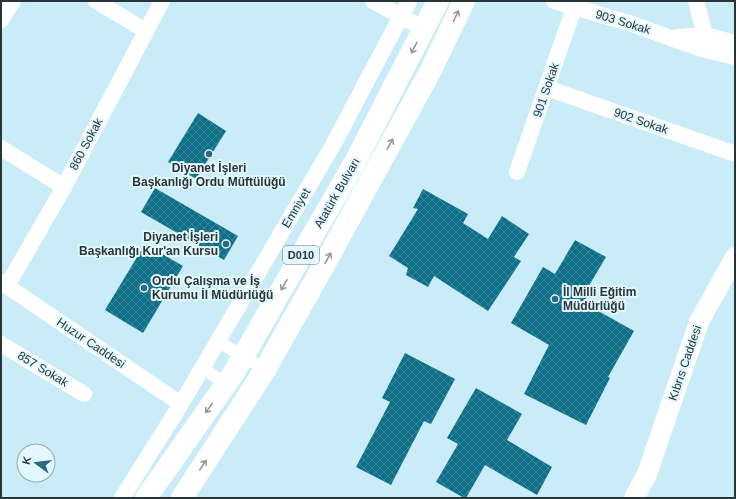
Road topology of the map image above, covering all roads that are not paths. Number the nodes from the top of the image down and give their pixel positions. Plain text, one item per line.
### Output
1 (13, 1) edge
2 (96, 1) edge
3 (162, 1) edge
4 (373, 1) edge
5 (409, 1) edge
6 (438, 1) edge
7 (464, 1) edge
8 (554, 1) edge
9 (696, 1) edge
10 (574, 8) junction
11 (401, 17) junction
12 (1, 20) edge
13 (424, 29) junction
14 (146, 31) junction
15 (703, 42) junction
16 (735, 43) edge
17 (735, 57) edge
18 (546, 88) junction
19 (1, 148) edge
20 (735, 154) edge
21 (517, 172) dead end
22 (64, 187) junction
23 (735, 257) edge
24 (4, 284) edge
25 (1, 344) edge
26 (224, 345) dead end
27 (202, 367) junction
28 (274, 374) dead end
29 (225, 384) junction
30 (84, 394) dead end
31 (181, 404) junction
32 (647, 474) junction
33 (122, 498) edge
34 (146, 498) edge
35 (182, 498) edge
36 (634, 498) edge
37 (643, 498) edge

1 - 12 street
2 - 14 street
3 - 14 street, 860 Sokak
4 - 11 street
5 - 11 street, Emniyet
6 - 13 highway, Atatürk Bulvarı / D010
35 -> 7 highway, Atatürk Bulvarı / D010
8 - 10 street, 903 Sokak
9 - 15 street
10 - 15 street, 903 Sokak
10 - 18 street, 901 Sokak
11 - 13 street
11 - 27 street, Emniyet
13 -> 29 highway, Atatürk Bulvarı / D010
14 - 22 street, 860 Sokak
15 - 16 street, 903 Sokak
15 - 17 street, 903 Sokak
18 - 20 street, 902 Sokak
18 - 21 street, 901 Sokak
19 - 22 street
22 - 24 street, 860 Sokak
23 - 32 street, Kıbrıs Caddesi
24 - 31 street, Huzur Caddesi
25 - 30 street, 857 Sokak
26 - 28 street
27 - 29 street
27 - 31 street, Emniyet
29 -> 34 highway, Atatürk Bulvarı / D010
31 - 33 street, Emniyet
32 - 36 street, Kıbrıs Caddesi
32 - 37 street, Kıbrıs Caddesi

